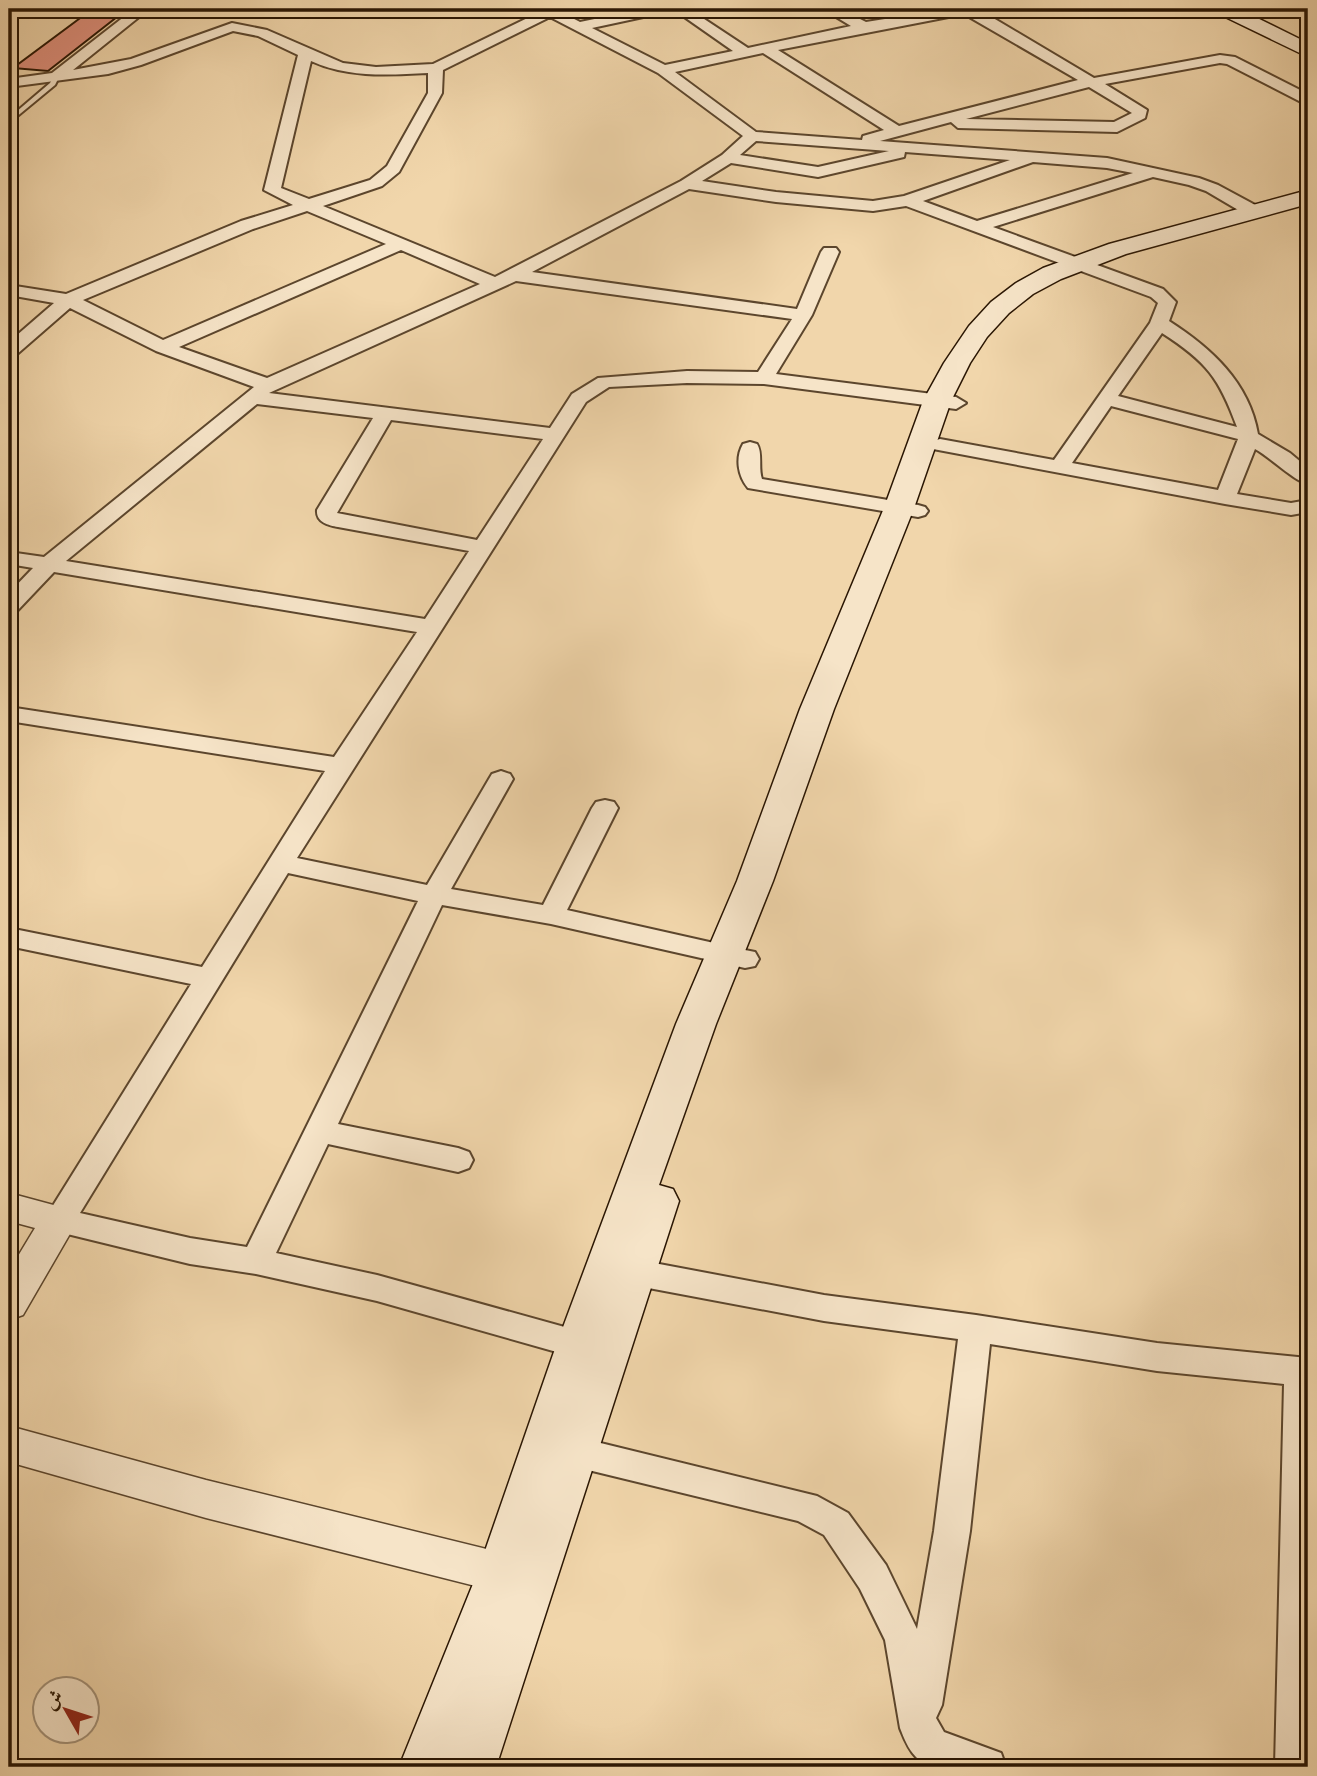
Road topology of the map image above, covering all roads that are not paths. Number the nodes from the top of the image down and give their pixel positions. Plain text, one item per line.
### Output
1 (142, 9) edge
2 (662, 9) edge
3 (680, 9) edge
4 (830, 9) edge
5 (969, 9) edge
6 (1224, 9) edge
7 (548, 10) edge
8 (580, 26) junction
9 (864, 27) junction
10 (765, 48) junction
11 (1308, 51) edge
12 (745, 52) junction
13 (305, 54) junction
14 (436, 68) junction
15 (663, 70) junction
16 (56, 77) junction
17 (1094, 82) junction
18 (9, 83) edge
19 (1305, 96) edge
20 (9, 121) edge
21 (934, 121) junction
22 (896, 131) junction
23 (752, 136) junction
24 (799, 141) junction
25 (853, 144) junction
26 (916, 149) junction
27 (728, 158) junction
28 (1031, 158) junction
29 (792, 170) junction
30 (1154, 172) junction
31 (687, 184) junction
32 (272, 190) junction
33 (776, 197) junction
34 (1308, 197) edge
35 (908, 201) junction
36 (308, 205) junction
37 (1251, 210) junction
38 (247, 225) junction
39 (975, 227) junction
40 (401, 244) junction
41 (830, 252) dead end
42 (1069, 266) junction
43 (514, 275) junction
44 (494, 283) junction
45 (9, 290) edge
46 (68, 300) junction
47 (803, 315) junction
48 (1158, 323) junction
49 (163, 347) junction
50 (9, 351) edge
51 (764, 378) junction
52 (268, 385) junction
53 (251, 397) junction
54 (1106, 399) junction
55 (946, 402) junction
56 (386, 412) junction
57 (553, 434) junction
58 (1248, 436) junction
59 (940, 445) junction
60 (750, 448) dead end
61 (1061, 466) junction
62 (1308, 478) edge
63 (1225, 498) junction
64 (1308, 506) edge
65 (909, 509) junction
66 (481, 547) junction
67 (9, 558) edge
68 (49, 564) junction
69 (9, 606) edge
70 (430, 627) junction
71 (9, 713) edge
72 (341, 766) junction
73 (501, 779) dead end
74 (605, 808) dead end
75 (280, 863) junction
76 (434, 895) junction
77 (551, 915) junction
78 (9, 937) edge
79 (734, 957) junction
80 (209, 978) junction
81 (318, 1131) junction
82 (458, 1160) dead end
83 (9, 1207) edge
84 (59, 1220) junction
85 (256, 1261) junction
86 (623, 1270) junction
87 (9, 1304) edge
88 (976, 1328) junction
89 (594, 1349) junction
90 (1305, 1372) edge
91 (9, 1444) edge
92 (576, 1452) junction
93 (517, 1577) junction
94 (919, 1728) junction
95 (426, 1767) edge
96 (468, 1767) edge
97 (987, 1767) edge
98 (1294, 1767) edge

1 - 16 street
2 - 8 street
3 - 12 street
4 - 9 street
5 - 9 street
5 - 17 street
6 - 11 main road
7 - 8 street
7 - 14 street
8 - 15 street
9 - 10 street
10 - 12 street
10 - 22 street
12 - 15 street
13 - 14 street
13 - 16 street
13 - 32 street
14 - 36 street
15 - 23 street
16 - 18 street
16 - 20 lane
17 - 19 street
17 - 21 street
17 - 21 street
21 - 22 street
22 - 25 street
23 - 24 street
23 - 27 street
24 - 25 street
24 - 29 street
25 - 26 street
26 - 28 street
26 - 29 street
27 - 29 street
27 - 31 street
28 - 30 street
28 - 35 street
29 - 33 street
30 - 37 street
30 - 39 street
31 - 33 street
31 - 43 street
32 - 36 street
32 - 38 street
33 - 35 street
34 - 37 main road
35 - 39 street
36 - 38 street
36 - 40 street
37 - 42 main road
38 - 46 street
39 - 42 street
40 - 44 street
40 - 49 street
41 - 47 street
42 - 48 street
42 - 55 main road
43 - 44 street
43 - 47 street
44 - 52 street
45 - 46 street
46 - 49 street
46 - 50 street
47 - 51 street
48 - 54 street
48 - 58 street
49 - 52 street
51 - 55 street
51 - 57 street
52 - 53 street
53 - 56 street
53 - 68 street
54 - 58 street
54 - 61 street
55 - 59 main road
55 - 65 main road
56 - 57 street
56 - 66 street
57 - 66 street
58 - 62 street
58 - 63 street
59 - 61 street
59 - 65 main road
60 - 65 street
61 - 63 street
63 - 64 street
65 - 79 main road
66 - 70 street
67 - 68 street
68 - 69 street
68 - 70 street
70 - 72 street
71 - 72 street
72 - 75 street
73 - 76 street
74 - 77 street
75 - 76 street
75 - 80 street
76 - 77 street
76 - 81 street
77 - 79 street
78 - 80 street
79 - 86 main road
80 - 84 street
81 - 82 street
81 - 85 street
83 - 84 street
84 - 85 street
84 - 87 street
85 - 89 street
86 - 88 street
86 - 89 main road
88 - 90 street
88 - 94 street
89 - 92 main road
89 - 93 main road
90 - 98 street
91 - 93 street
92 - 93 main road
92 - 94 street
93 - 95 main road
93 - 96 main road
94 - 97 street

